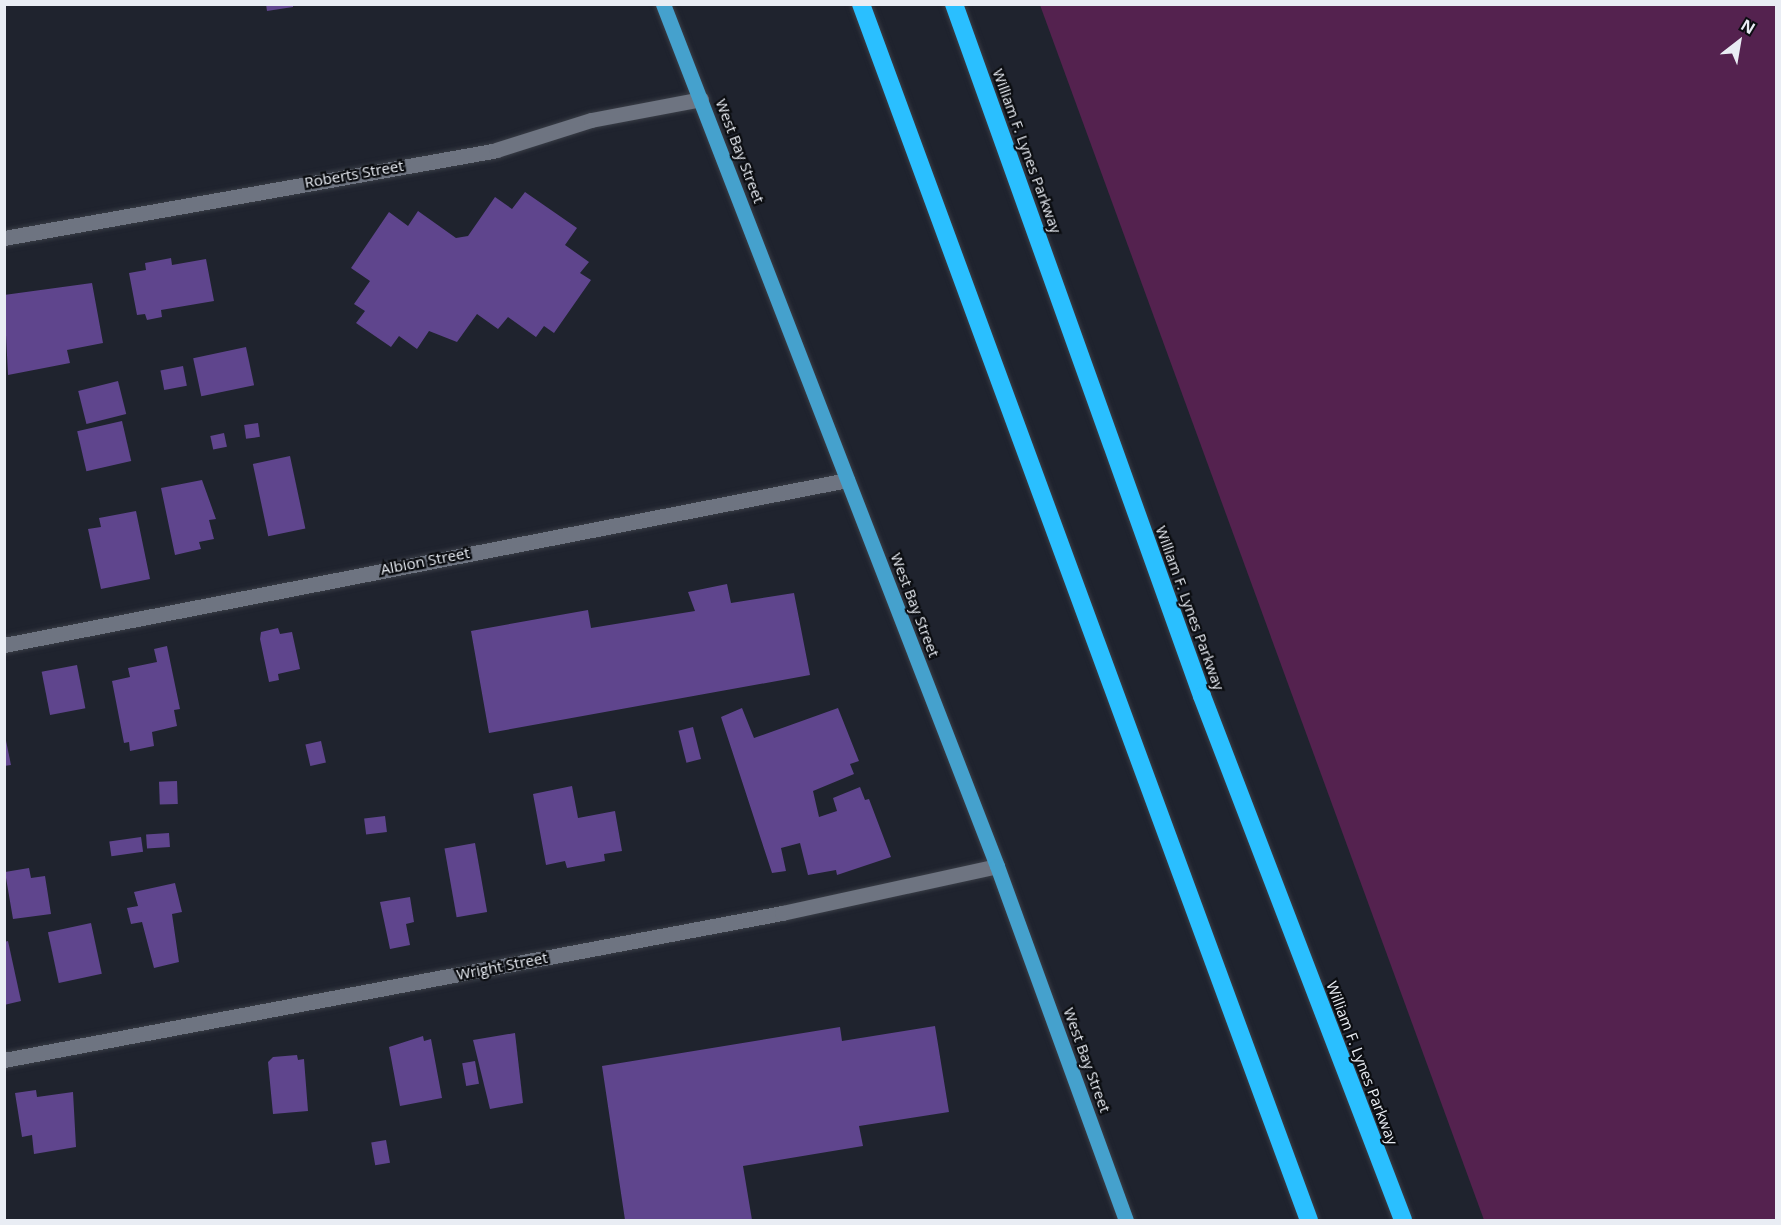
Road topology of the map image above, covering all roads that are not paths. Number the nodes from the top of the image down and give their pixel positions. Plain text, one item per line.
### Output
1 (663, 4) edge
2 (861, 4) edge
3 (954, 4) edge
4 (701, 99) junction
5 (4, 238) edge
6 (847, 480) junction
7 (4, 645) edge
8 (998, 866) junction
9 (4, 1060) edge
10 (1126, 1221) edge
11 (1309, 1221) edge
12 (1403, 1221) edge

1 - 4 main road, West Bay Street
2 - 11 highway
3 - 12 highway, William F. Lynes Parkway
4 - 5 street, Roberts Street
4 - 6 main road, West Bay Street
6 - 7 street, Albion Street
6 - 8 main road, West Bay Street
8 - 9 street, Wright Street
8 - 10 main road, West Bay Street

